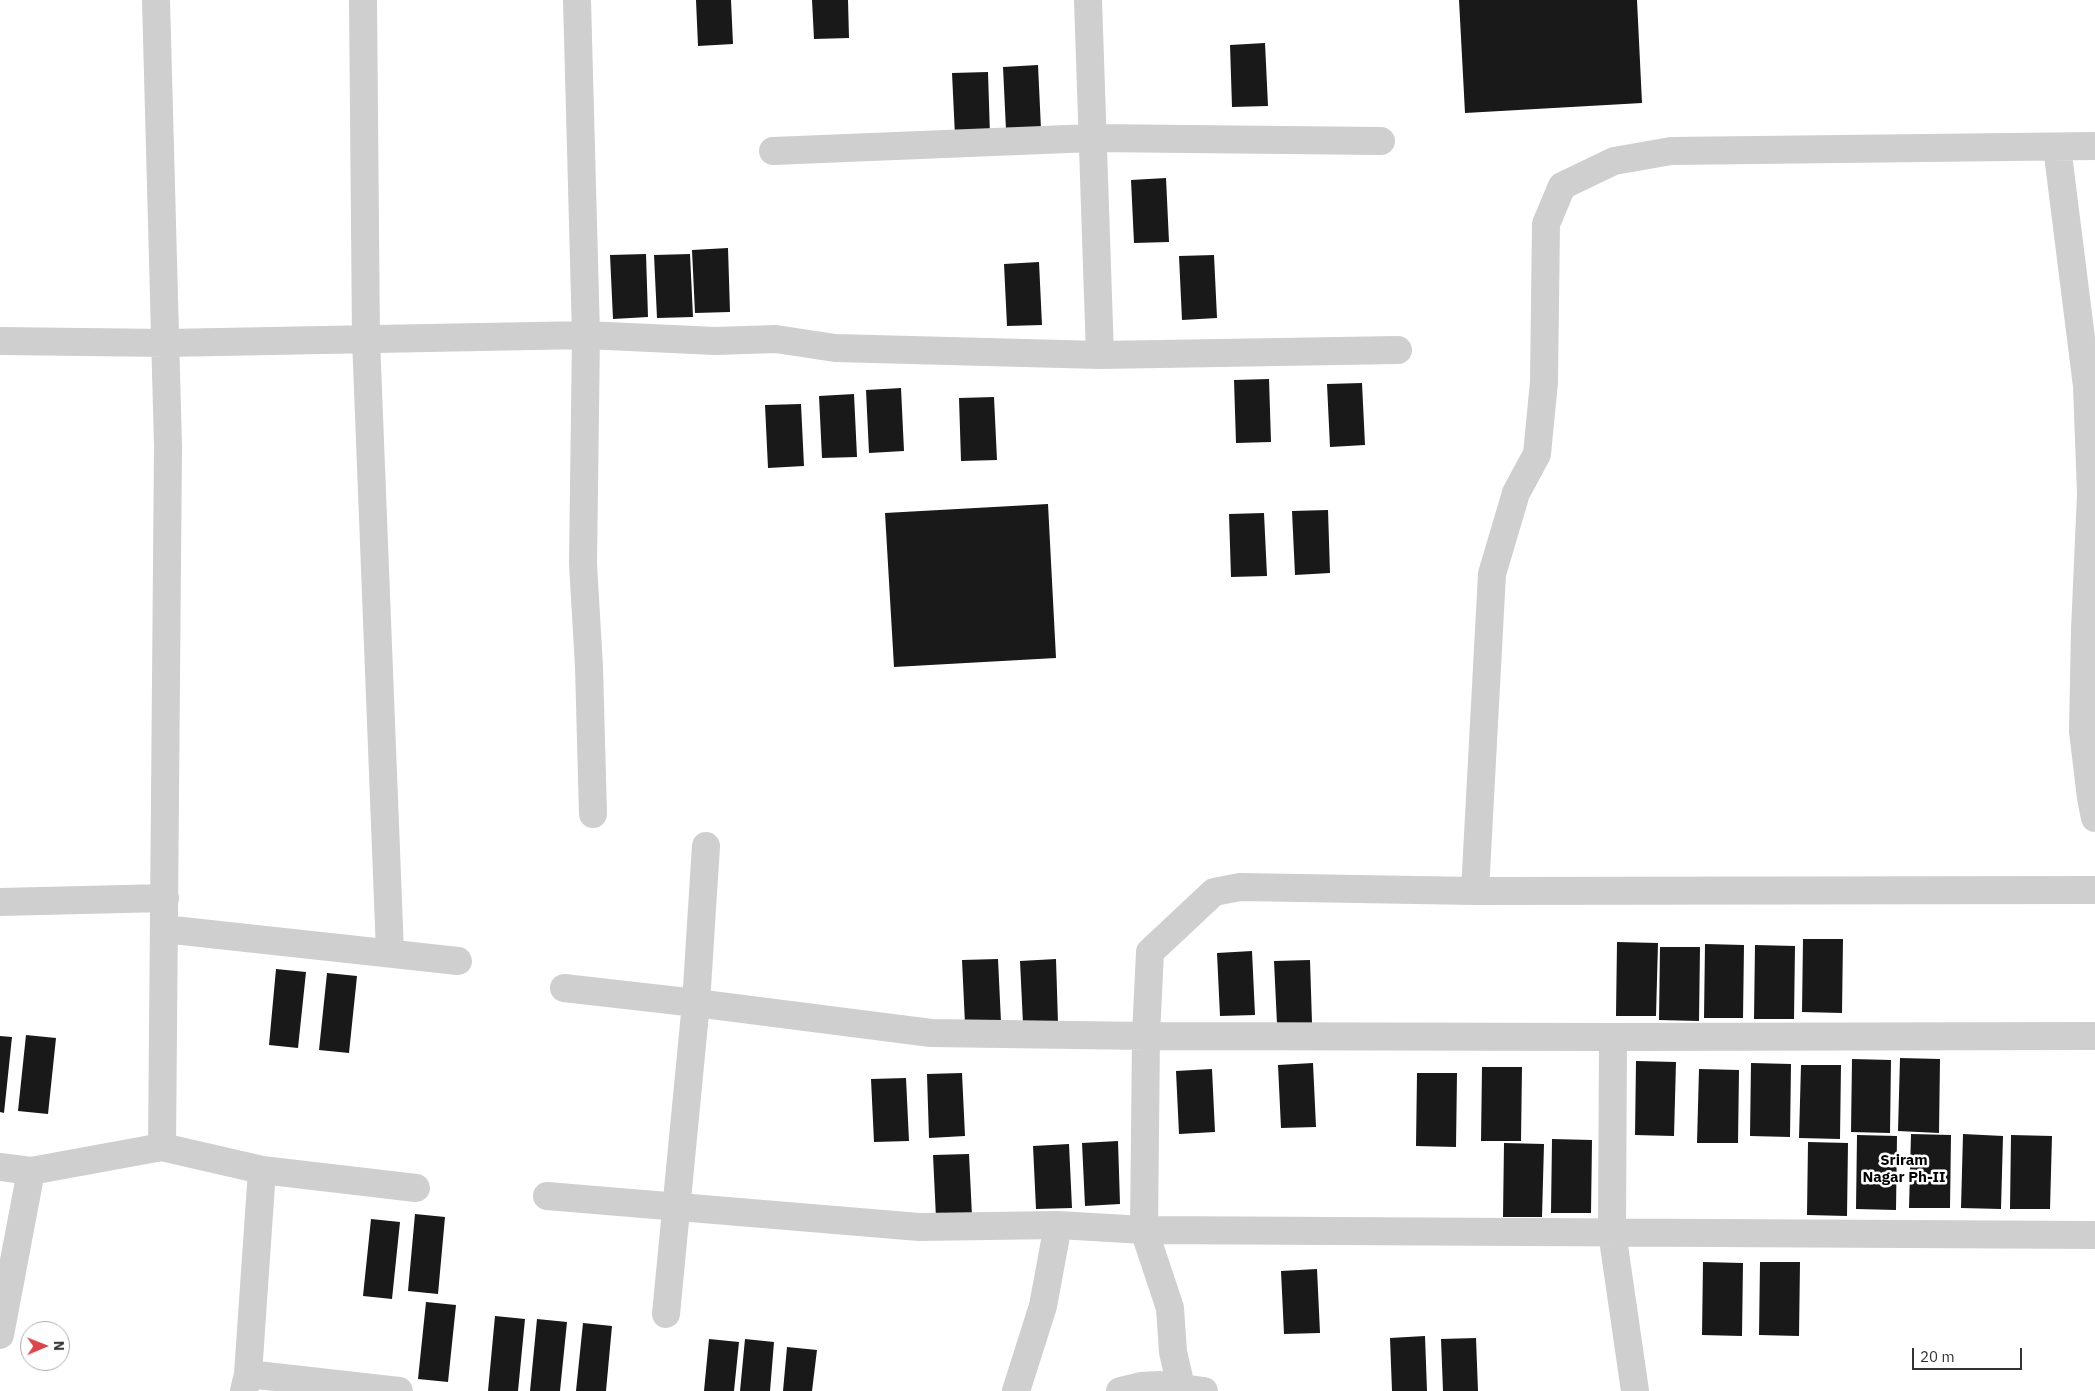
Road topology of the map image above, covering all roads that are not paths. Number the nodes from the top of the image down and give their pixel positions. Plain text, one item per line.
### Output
1 (156, 0) edge
2 (363, 0) edge
3 (577, 0) edge
4 (1088, 0) edge
5 (1092, 138) junction
6 (1381, 141) dead end
7 (2095, 146) edge
8 (2057, 147) junction
9 (773, 151) dead end
10 (586, 335) junction
11 (366, 339) junction
12 (0, 341) edge
13 (166, 344) junction
14 (1398, 350) dead end
15 (1100, 355) junction
16 (593, 814) dead end
17 (2095, 818) edge
18 (706, 846) dead end
19 (2095, 890) edge
20 (1475, 891) junction
21 (165, 898) junction
22 (0, 902) edge
23 (164, 929) junction
24 (390, 952) junction
25 (458, 961) dead end
26 (564, 988) dead end
27 (696, 1002) junction
28 (1146, 1036) junction
29 (2095, 1036) edge
30 (1613, 1037) junction
31 (162, 1147) junction
32 (0, 1167) edge
33 (262, 1170) junction
34 (31, 1171) junction
35 (416, 1188) dead end
36 (547, 1196) dead end
37 (676, 1206) junction
38 (1058, 1225) junction
39 (1144, 1230) junction
40 (1612, 1232) junction
41 (2095, 1235) edge
42 (666, 1314) dead end
43 (0, 1335) edge
44 (246, 1382) edge
45 (1189, 1390) edge
46 (399, 1391) edge
47 (1016, 1391) edge
48 (1120, 1391) edge
49 (1635, 1391) edge

1 - 13 street
2 - 11 street
3 - 10 street
4 - 5 street
5 - 6 street
5 - 9 street
5 - 15 street
7 - 8 street
8 - 17 street
8 - 20 street
10 - 11 street
10 - 15 street
10 - 16 street
11 - 13 street
11 - 24 street
12 - 13 street
13 - 21 street
14 - 15 street
18 - 27 street
19 - 20 street
20 - 28 street
21 - 22 street
21 - 23 street
23 - 24 street
23 - 31 street
24 - 25 street
26 - 27 street
27 - 28 street
27 - 37 street
28 - 30 street
28 - 39 street
29 - 30 street
30 - 40 street
31 - 33 street
31 - 34 street
32 - 34 street
33 - 35 street
33 - 44 street
34 - 43 street
36 - 37 street
37 - 38 street
37 - 42 street
38 - 39 street
38 - 47 street
39 - 40 street
39 - 45 street
40 - 41 street
40 - 49 street
44 - 46 street
45 - 48 street

